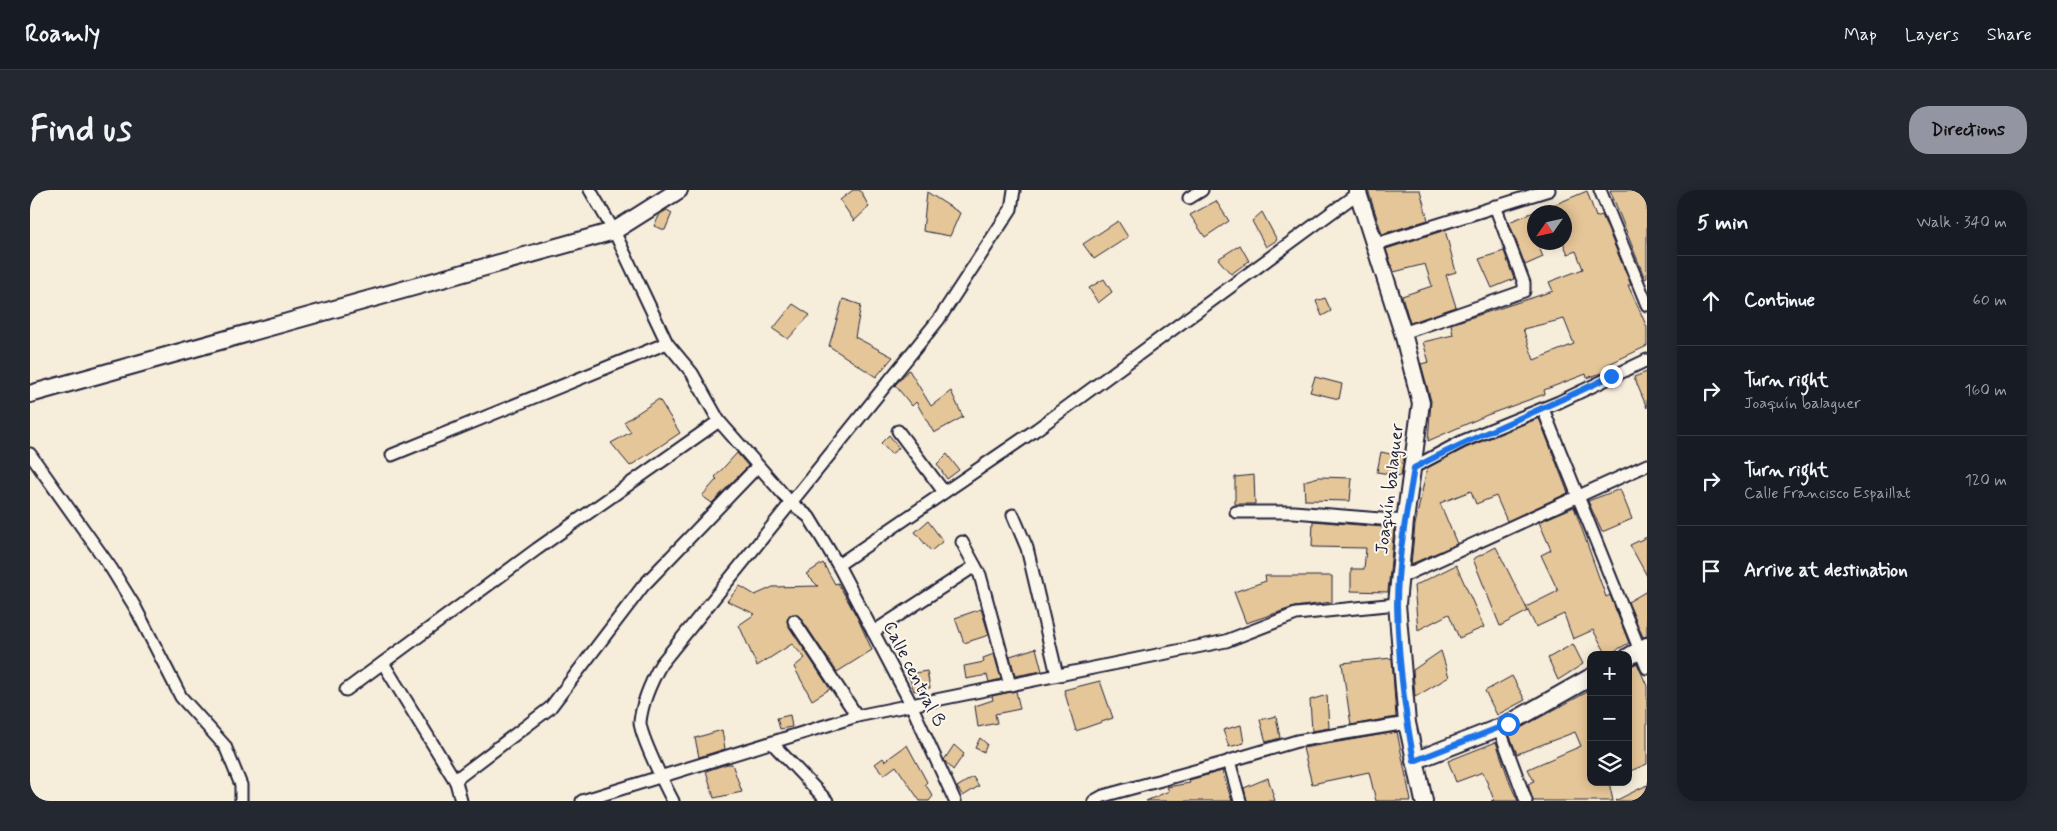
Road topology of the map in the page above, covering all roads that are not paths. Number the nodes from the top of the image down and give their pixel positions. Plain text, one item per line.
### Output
1 (590, 190) edge
2 (679, 190) edge
3 (1014, 190) edge
4 (1202, 190) edge
5 (1549, 190) edge
6 (1600, 190) edge
7 (1357, 192) edge
8 (1189, 198) dead end
9 (1495, 206) junction
10 (614, 231) junction
11 (1373, 245) junction
12 (1647, 305) edge
13 (1403, 334) junction
14 (667, 343) junction
15 (1647, 360) edge
16 (30, 394) edge
17 (1543, 409) junction
18 (719, 421) junction
19 (898, 431) dead end
20 (30, 454) edge
21 (392, 455) dead end
22 (1647, 465) edge
23 (758, 466) junction
24 (1414, 468) junction
25 (944, 492) junction
26 (1578, 497) junction
27 (790, 502) junction
28 (1236, 512) dead end
29 (1013, 514) dead end
30 (1405, 521) junction
31 (962, 542) dead end
32 (838, 565) junction
33 (975, 566) junction
34 (1399, 578) junction
35 (1397, 604) junction
36 (794, 621) dead end
37 (874, 632) junction
38 (1638, 651) edge
39 (383, 663) junction
40 (1647, 668) edge
41 (1057, 675) junction
42 (1587, 679) edge
43 (1010, 685) junction
44 (346, 690) dead end
45 (857, 716) junction
46 (1407, 723) junction
47 (1499, 728) junction
48 (772, 743) junction
49 (1231, 761) junction
50 (1414, 761) junction
51 (660, 778) junction
52 (456, 782) junction
53 (241, 801) edge
54 (461, 801) edge
55 (582, 801) edge
56 (673, 801) edge
57 (828, 801) edge
58 (955, 801) edge
59 (1094, 801) edge
60 (1240, 801) edge
61 (1424, 801) edge
62 (1526, 801) edge

1 - 10 street, Calle central B
2 - 10 main road
3 - 27 street
4 - 8 street
5 - 9 street
6 - 12 street
7 - 11 main road, Joaquín balaguer
7 - 25 street
9 - 11 street
9 - 13 street
10 - 14 street, Calle central B
10 - 16 main road
11 - 13 main road, Joaquín balaguer
13 - 24 main road, Joaquín balaguer
14 - 18 street, Calle central B
14 - 21 street
15 - 17 street
17 - 24 street
17 - 26 street
18 - 23 street, Calle central B
18 - 39 street
19 - 25 street
20 - 53 street
22 - 26 street
23 - 27 street, Calle central B
23 - 52 street
24 - 30 main road, Joaquín balaguer
25 - 32 street
26 - 34 street
26 - 38 street
27 - 32 street, Calle central B
27 - 51 street
28 - 30 street
29 - 41 street
30 - 34 main road, Joaquín balaguer
31 - 33 street
32 - 37 street, Calle central B
33 - 37 street
33 - 43 street
34 - 35 main road, Joaquín balaguer
35 - 41 street
35 - 46 main road, Joaquín balaguer
36 - 45 street
37 - 58 street, Calle central B
38 - 40 street
39 - 44 street
39 - 52 street
41 - 43 street
42 - 47 main road
43 - 45 street
45 - 48 street
46 - 49 street
46 - 50 main road, Joaquín balaguer
47 - 50 main road
47 - 62 street
48 - 51 street
48 - 57 street
49 - 59 street
49 - 60 street
50 - 61 main road, Joaquín balaguer
51 - 55 street
51 - 56 street
52 - 54 street

